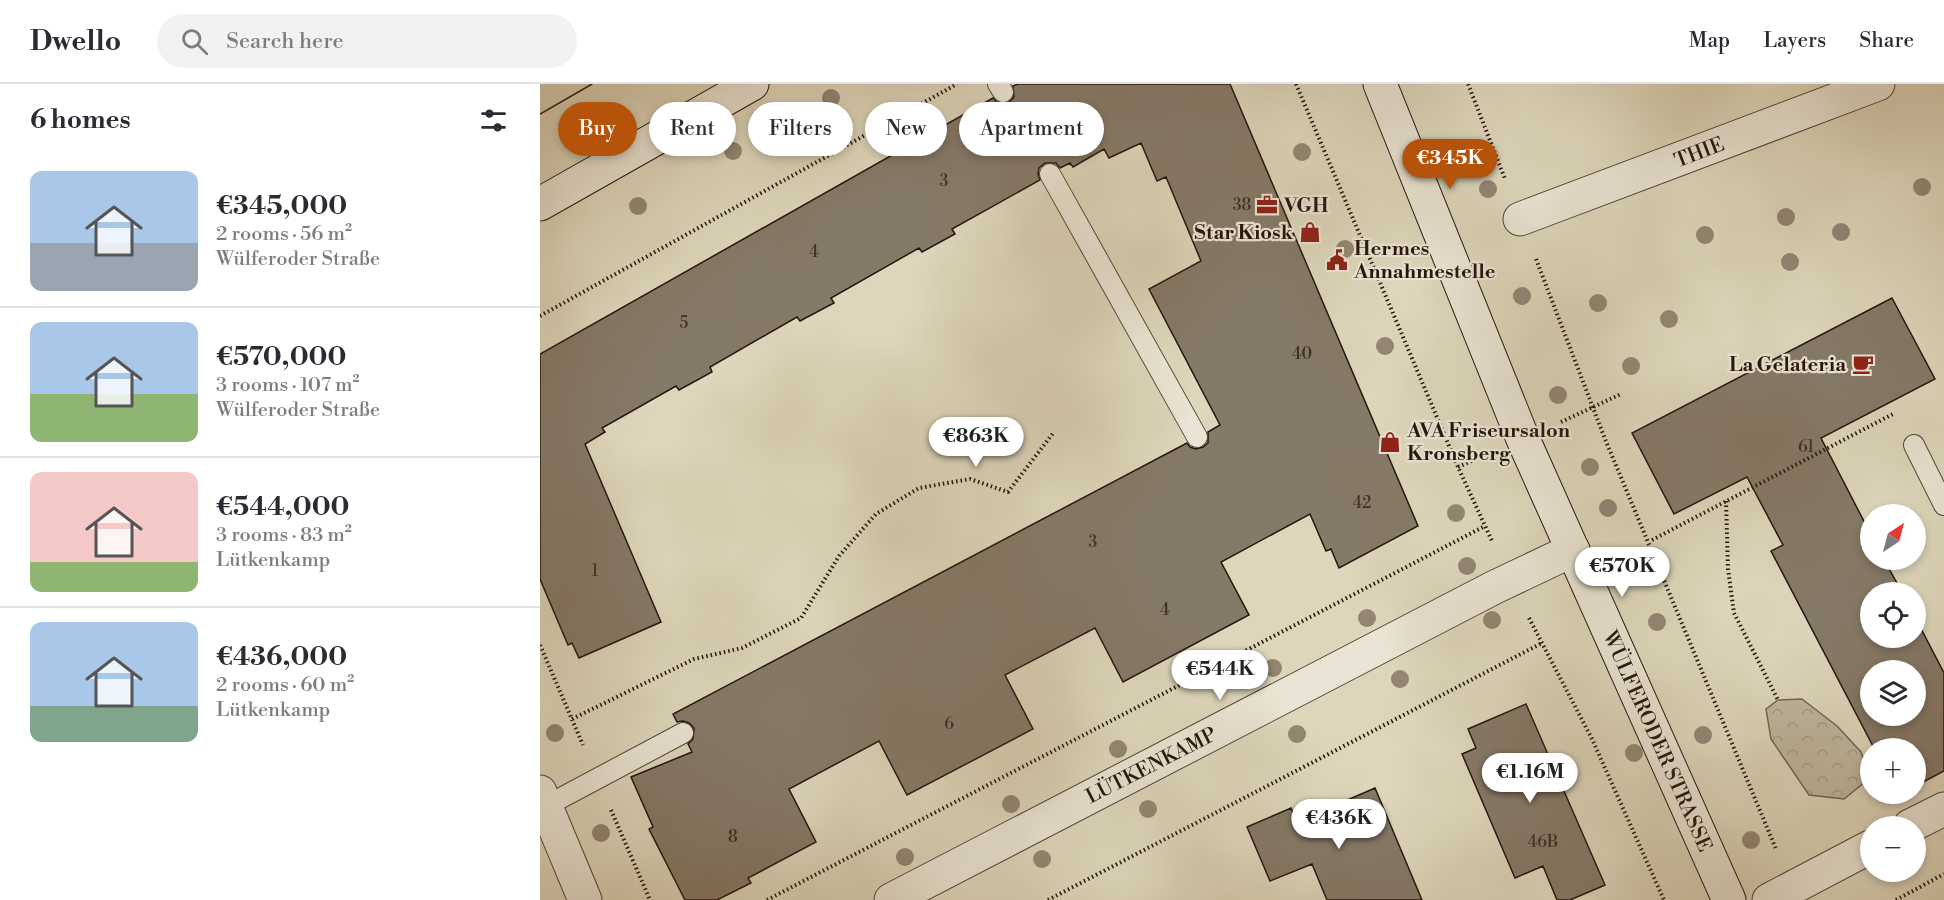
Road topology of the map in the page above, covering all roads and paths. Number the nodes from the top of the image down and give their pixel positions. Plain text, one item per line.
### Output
1 (753, 84) edge
2 (957, 84) edge
3 (1296, 84) edge
4 (1380, 84) edge
5 (1468, 84) edge
6 (1878, 84) edge
7 (1050, 174) dead end
8 (540, 204) edge
9 (1520, 219) junction
10 (540, 316) edge
11 (1621, 394) dead end
12 (1593, 407) junction
13 (1897, 411) dead end
14 (1054, 432) dead end
15 (1197, 437) dead end
16 (1523, 439) junction
17 (1914, 446) dead end
18 (1726, 501) junction
19 (1944, 505) edge
20 (1485, 526) junction
21 (1652, 540) dead end
22 (1573, 550) junction
23 (1510, 580) junction
24 (1542, 643) junction
25 (1778, 700) dead end
26 (572, 719) dead end
27 (683, 734) dead end
28 (543, 799) edge
29 (1944, 809) edge
30 (1926, 818) edge
31 (1860, 852) edge
32 (1944, 874) edge
33 (1780, 894) edge
34 (906, 896) edge
35 (585, 900) edge
36 (767, 900) edge
37 (1048, 900) edge
38 (1664, 900) edge
39 (1730, 900) edge
40 (1896, 900) edge

1 - 8 street
2 - 10 path
3 - 20 path
4 - 16 street, WÜLFERODER STRASSE
5 - 9 path
6 - 9 street, THIE
7 - 15 lane
9 - 12 path
11 - 12 path
12 - 16 path
12 - 33 path
13 - 18 path
14 - 26 path
16 - 22 street, WÜLFERODER STRASSE
17 - 19 lane
18 - 21 path
18 - 25 path
20 - 23 path
20 - 36 path
22 - 23 street, LÜTKENKAMP
22 - 39 street, WÜLFERODER STRASSE
23 - 24 path
23 - 34 street, LÜTKENKAMP
24 - 37 path
24 - 38 path
27 - 28 lane
28 - 35 street
29 - 30 street
31 - 33 street
32 - 40 path

